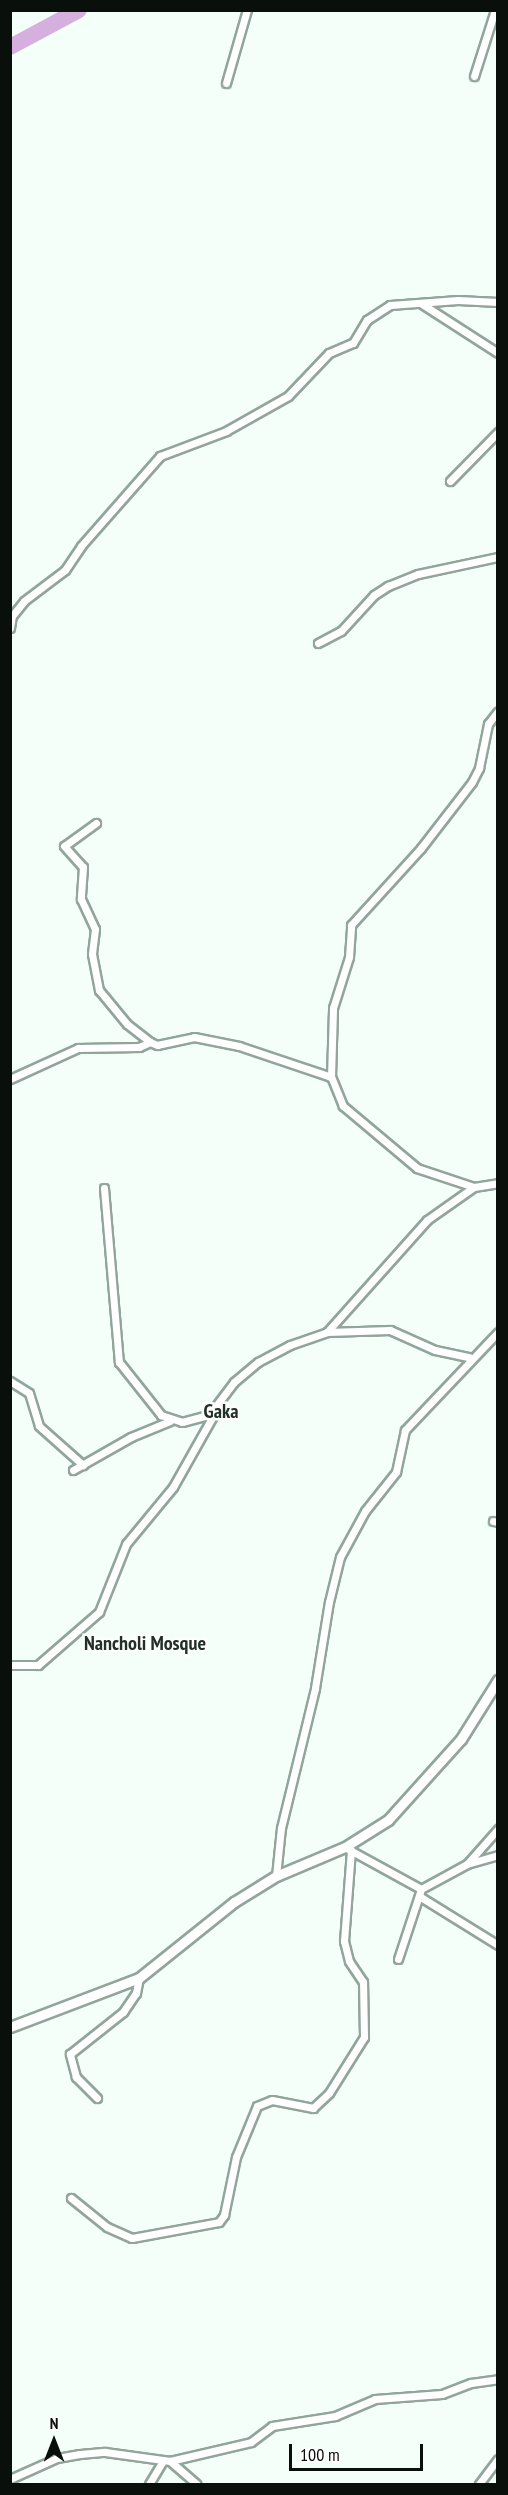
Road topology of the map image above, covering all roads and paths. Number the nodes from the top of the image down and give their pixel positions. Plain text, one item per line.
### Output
1 (247, 10) edge
2 (495, 10) edge
3 (474, 76) dead end
4 (226, 83) dead end
5 (498, 302) edge
6 (421, 303) junction
7 (498, 353) edge
8 (498, 432) edge
9 (450, 481) dead end
10 (498, 557) edge
11 (10, 628) edge
12 (318, 643) dead end
13 (498, 711) edge
14 (96, 823) dead end
15 (150, 1042) junction
16 (331, 1077) junction
17 (10, 1079) edge
18 (498, 1183) edge
19 (474, 1187) junction
20 (104, 1188) dead end
21 (327, 1332) junction
22 (498, 1332) edge
23 (469, 1357) junction
24 (10, 1381) edge
25 (218, 1408) junction
26 (170, 1421) junction
27 (83, 1465) junction
28 (73, 1470) dead end
29 (10, 1665) edge
30 (498, 1680) edge
31 (498, 1829) edge
32 (348, 1849) junction
33 (498, 1855) edge
34 (467, 1864) junction
35 (276, 1876) junction
36 (420, 1893) junction
37 (498, 1945) edge
38 (398, 1959) dead end
39 (139, 1978) junction
40 (10, 2027) edge
41 (96, 2098) dead end
42 (71, 2198) dead end
43 (498, 2379) edge
44 (498, 2459) edge
45 (166, 2461) junction
46 (10, 2479) edge
47 (149, 2484) edge
48 (196, 2484) edge
49 (479, 2484) edge

1 - 4 street
2 - 3 street
5 - 6 street
6 - 7 street
6 - 11 street
8 - 9 street
10 - 12 street
13 - 16 street
14 - 15 street
15 - 16 street
15 - 17 street
16 - 19 street
18 - 19 street
19 - 21 street
20 - 26 street
21 - 23 street
21 - 25 street
22 - 23 street
23 - 35 street
24 - 27 street
25 - 26 street
25 - 29 street
26 - 27 street
27 - 28 street
30 - 32 street
31 - 34 street
32 - 35 street
32 - 36 street
32 - 42 street
33 - 34 street
34 - 36 street
35 - 39 street
36 - 37 street
36 - 38 street
39 - 40 street
39 - 41 street
43 - 45 street
44 - 49 street
45 - 46 street
45 - 47 street
45 - 48 street

